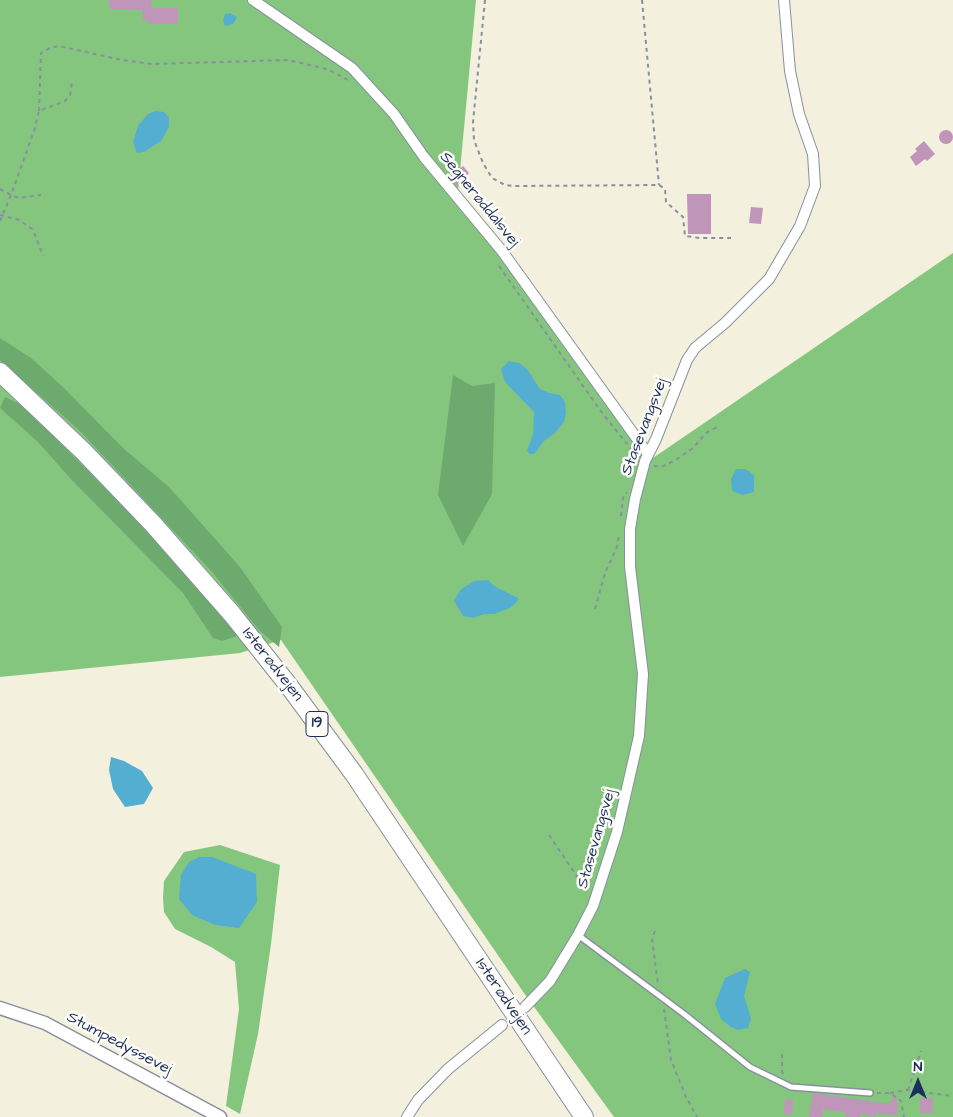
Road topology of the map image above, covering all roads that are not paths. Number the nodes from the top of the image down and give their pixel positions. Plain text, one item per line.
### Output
1 (253, 0) edge
2 (784, 0) edge
3 (0, 372) edge
4 (646, 457) junction
5 (578, 935) junction
6 (525, 1007) dead end
7 (0, 1008) edge
8 (502, 1025) dead end
9 (870, 1093) road end
10 (220, 1117) edge
11 (407, 1117) edge
12 (584, 1117) edge

1 - 4 street, Segnerøddalsvej
2 - 4 street, Stasevangsvej
3 - 12 highway, Isterødvejen / 19
4 - 5 street, Stasevangsvej
5 - 6 street, Stasevangsvej
5 - 9 lane
7 - 10 street, Stumpedyssevej
8 - 11 street

